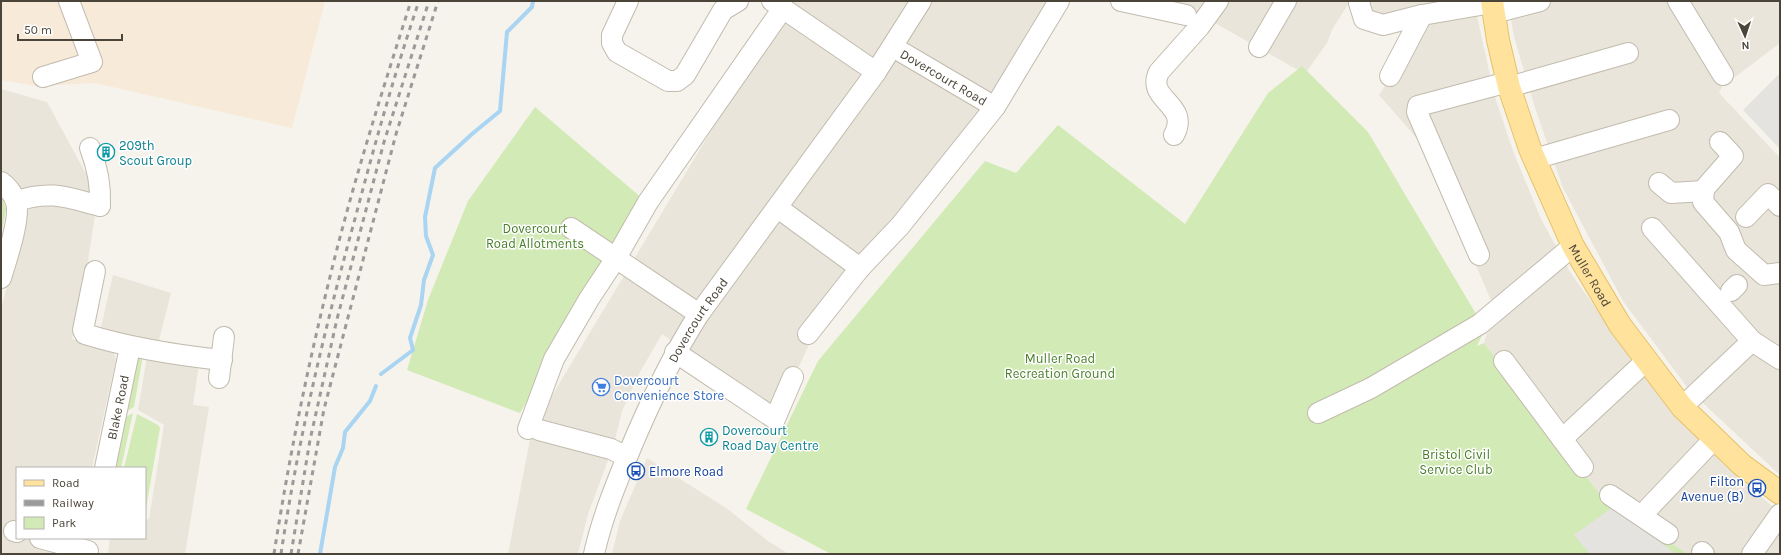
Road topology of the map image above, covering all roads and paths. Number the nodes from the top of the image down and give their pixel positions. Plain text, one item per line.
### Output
1 (69, 1) edge
2 (628, 1) edge
3 (738, 1) edge
4 (921, 1) edge
5 (1059, 1) edge
6 (1121, 1) edge
7 (1218, 1) edge
8 (1286, 1) edge
9 (1360, 1) edge
10 (1540, 1) edge
11 (1678, 1) edge
12 (777, 4) edge
13 (1493, 6) edge
14 (1186, 15) dead end
15 (1422, 15) junction
16 (893, 47) junction
17 (1259, 47) dead end
18 (1628, 53) dead end
19 (876, 72) junction
20 (1723, 75) dead end
21 (1390, 76) dead end
22 (43, 77) dead end
23 (1509, 85) junction
24 (995, 107) junction
25 (1669, 120) dead end
26 (1174, 135) dead end
27 (1720, 142) dead end
28 (90, 148) dead end
29 (1534, 159) junction
30 (1, 182) edge
31 (1659, 183) dead end
32 (1704, 192) junction
33 (16, 201) junction
34 (1780, 206) edge
35 (778, 208) junction
36 (1738, 226) junction
37 (571, 228) dead end
38 (1652, 228) dead end
39 (1573, 246) junction
40 (1479, 255) dead end
41 (616, 258) junction
42 (860, 268) junction
43 (95, 271) dead end
44 (1780, 273) edge
45 (1, 278) edge
46 (698, 314) junction
47 (808, 334) dead end
48 (224, 337) dead end
49 (1752, 341) junction
50 (130, 347) junction
51 (674, 352) junction
52 (1780, 359) edge
53 (1647, 360) junction
54 (1504, 361) dead end
55 (793, 377) dead end
56 (1682, 407) junction
57 (1318, 413) dead end
58 (1562, 439) junction
59 (1714, 439) junction
60 (627, 457) junction
61 (105, 467) edge
62 (1583, 467) dead end
63 (1610, 494) dead end
64 (1780, 494) edge
65 (1780, 514) edge
66 (1642, 515) junction
67 (1668, 534) dead end
68 (45, 539) edge
69 (88, 548) edge
70 (600, 552) edge
71 (1752, 554) edge

1 - 22 street
2 - 3 street
4 - 16 street, Dovercourt Road
5 - 24 street, Dovercourt Road
6 - 14 street
7 - 26 street
8 - 17 street
9 - 15 street
10 - 13 street
11 - 20 street
12 - 19 street
12 - 41 street
13 - 15 street
13 - 23 main road, Muller Road
15 - 21 street
16 - 19 street, Dovercourt Road
16 - 24 street, Dovercourt Road
18 - 23 street
19 - 35 street, Dovercourt Road
23 - 29 main road, Muller Road
23 - 40 street
24 - 42 street, Dovercourt Road
25 - 29 street
27 - 32 street
28 - 33 street
29 - 39 main road, Muller Road
30 - 33 street
31 - 32 street
32 - 36 street
33 - 45 street
34 - 36 street
35 - 42 street
35 - 46 street, Dovercourt Road
36 - 44 street
37 - 41 street
38 - 49 street
39 - 53 main road, Muller Road
39 - 57 street
41 - 46 street
41 - 60 street
42 - 47 street, Dovercourt Road
43 - 50 street
46 - 51 street, Dovercourt Road
48 - 50 street
49 - 52 street
49 - 56 street
50 - 61 street, Blake Road
51 - 55 street
51 - 60 street, Dovercourt Road
53 - 56 main road, Muller Road
53 - 58 street
54 - 58 street
56 - 59 main road, Muller Road
58 - 62 street
59 - 64 main road, Muller Road
59 - 66 street
60 - 70 street, Dovercourt Road
63 - 66 street
65 - 71 street
66 - 67 street
68 - 69 street

